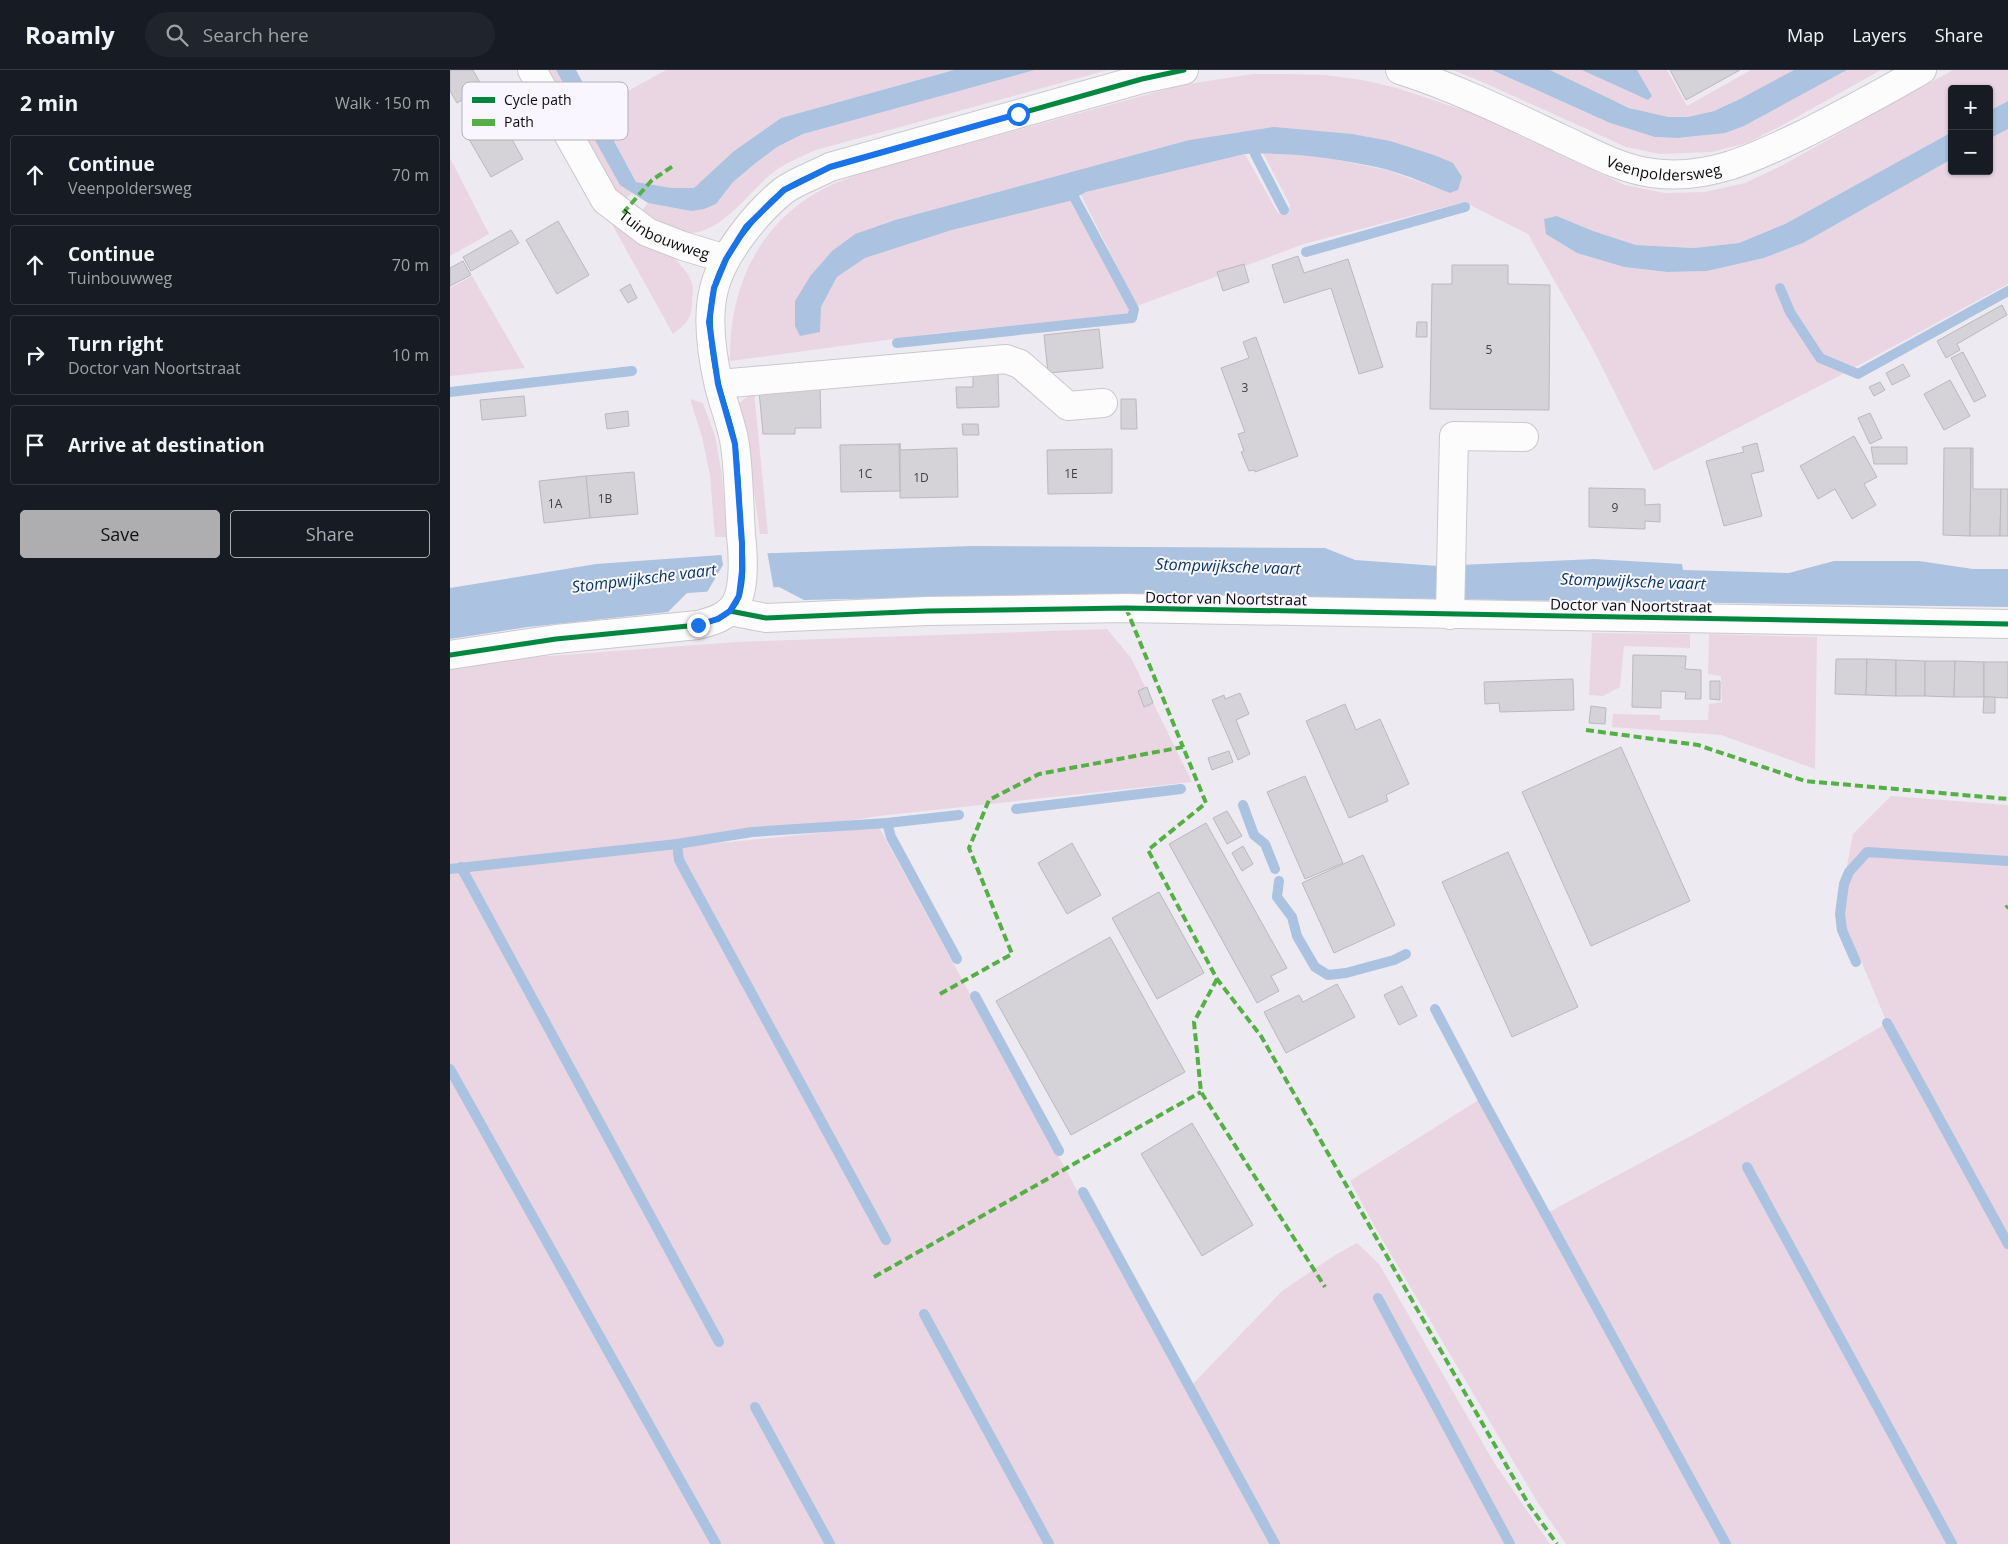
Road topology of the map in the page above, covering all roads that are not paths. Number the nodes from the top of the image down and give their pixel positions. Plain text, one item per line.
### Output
1 (532, 70) edge
2 (1184, 70) edge
3 (1400, 70) edge
4 (1922, 70) edge
5 (539, 82) edge
6 (572, 140) edge
7 (726, 259) junction
8 (718, 384) junction
9 (1103, 403) dead end
10 (1524, 438) dead end
11 (734, 603) junction
12 (1450, 607) junction
13 (2008, 624) edge
14 (450, 655) edge

1 - 5 street, Tuinbouwweg
2 - 7 street
3 - 4 street, Veenpoldersweg
6 - 7 street, Tuinbouwweg
7 - 8 street, Tuinbouwweg
8 - 9 street
8 - 11 street, Tuinbouwweg
10 - 12 street
11 - 12 street, Doctor van Noortstraat
11 - 14 street
12 - 13 street, Doctor van Noortstraat

